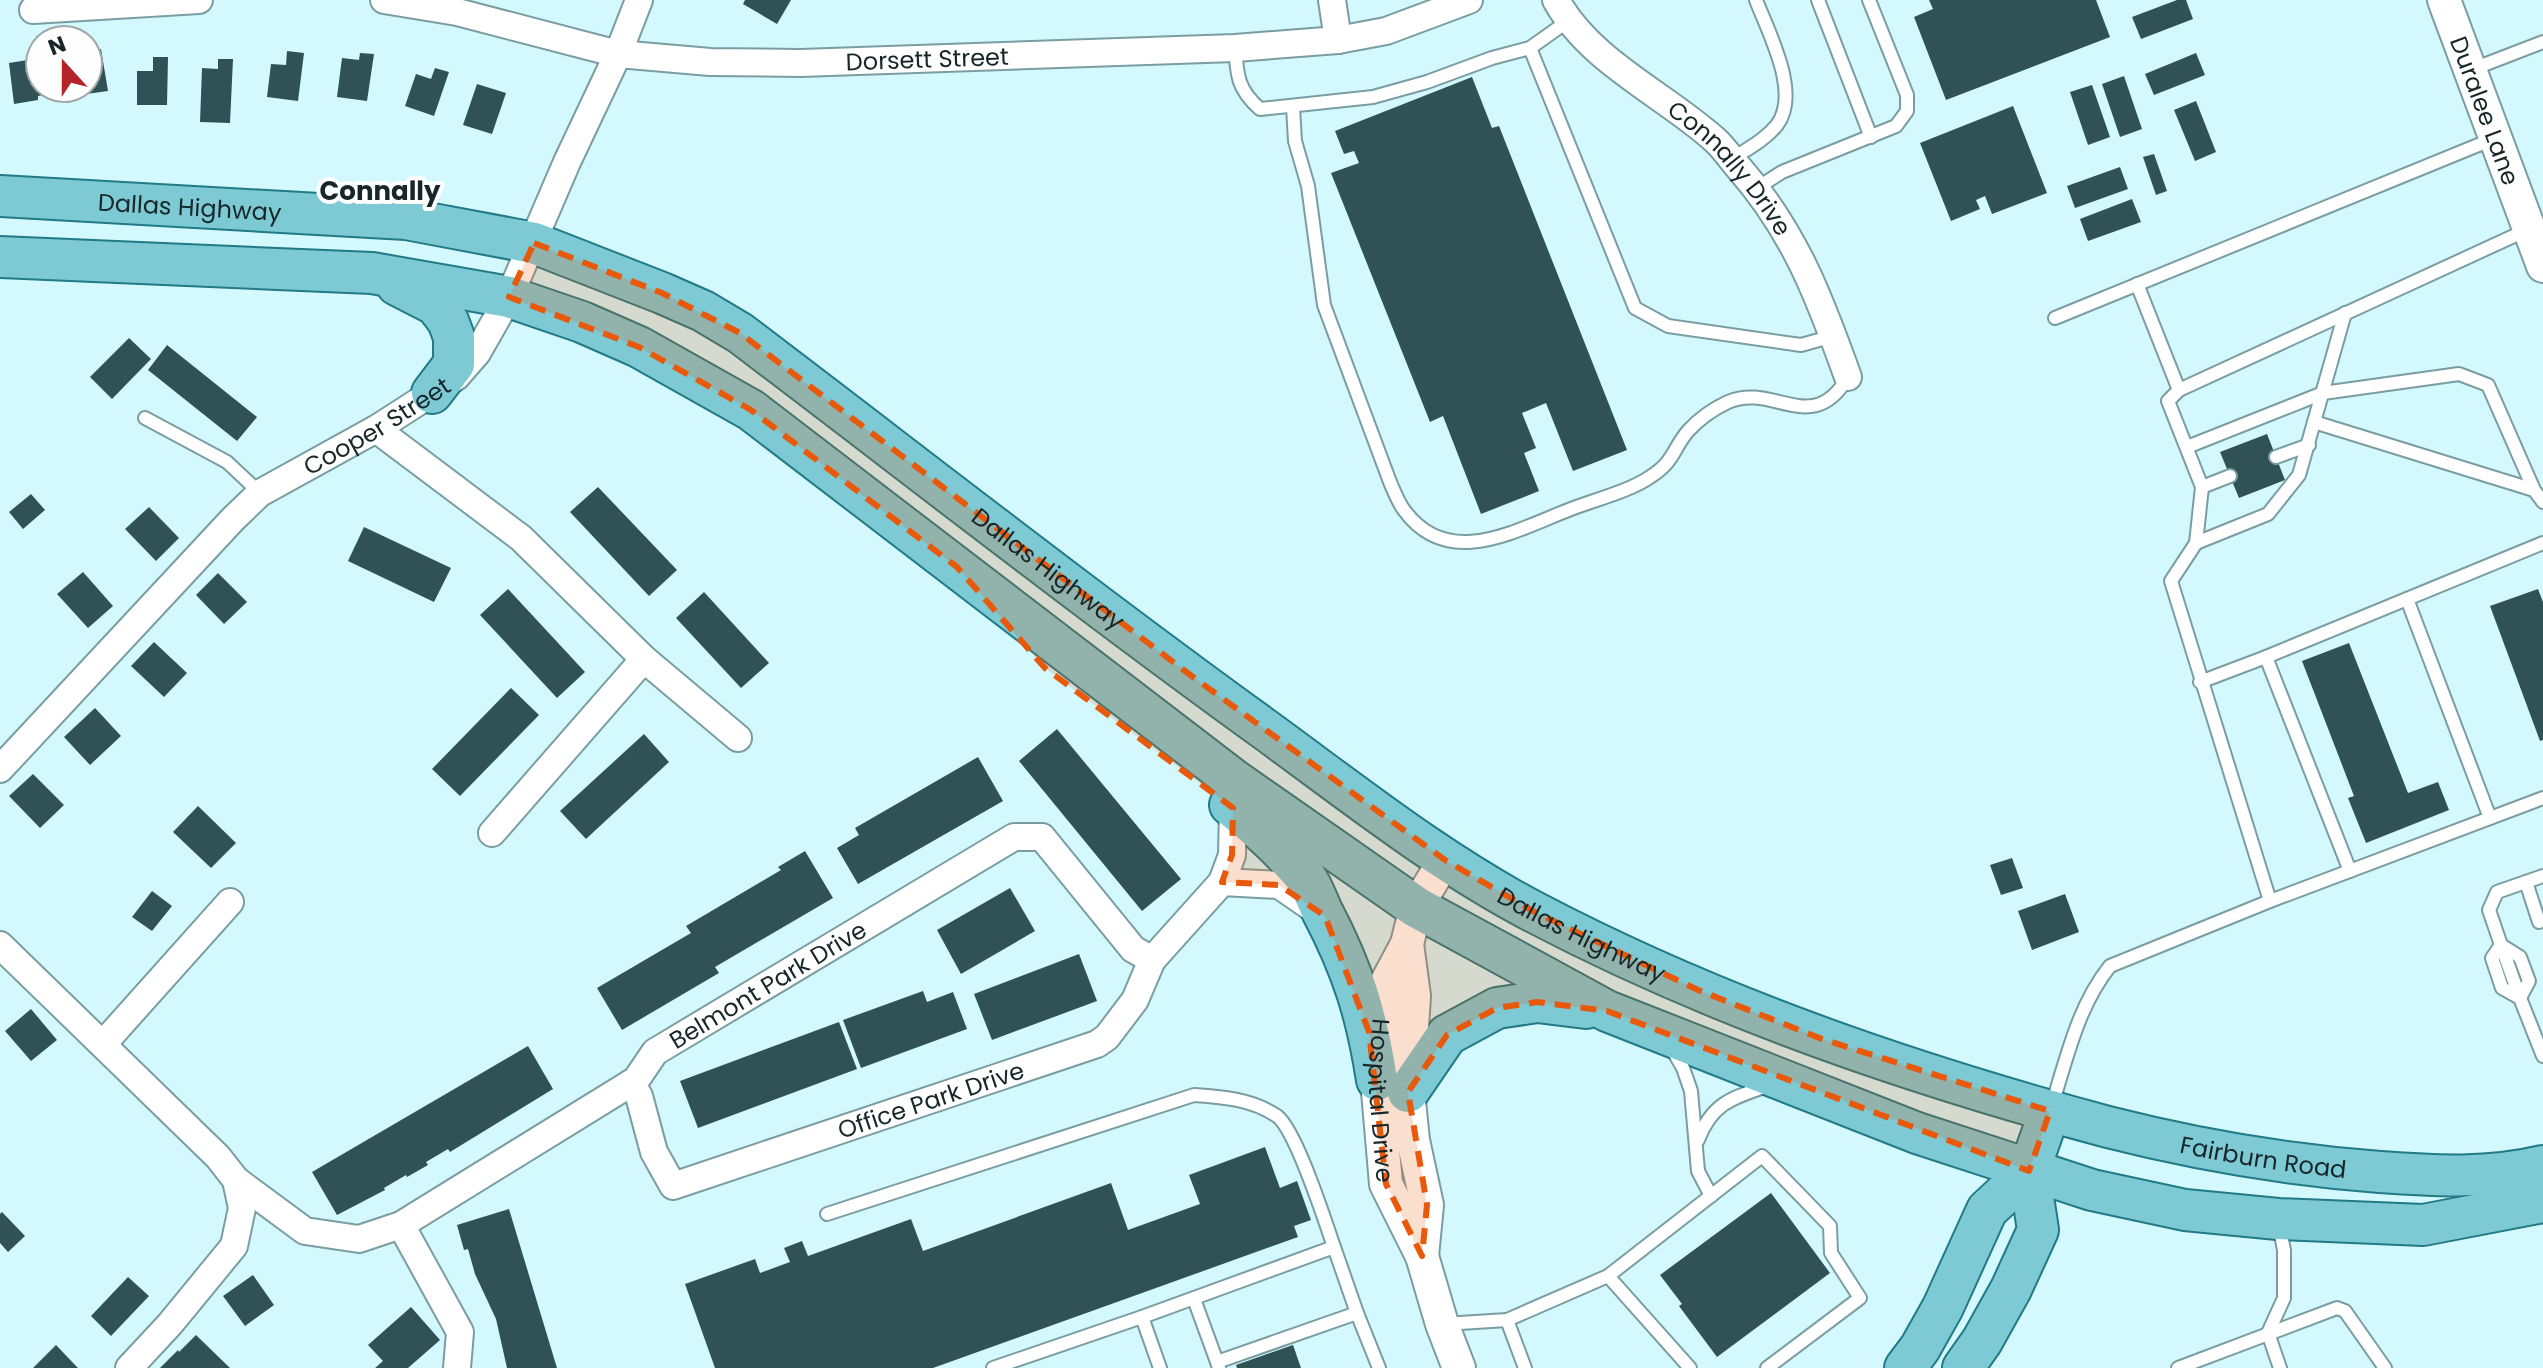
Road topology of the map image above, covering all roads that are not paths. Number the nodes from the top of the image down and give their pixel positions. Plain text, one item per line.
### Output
1 (199, 0) edge
2 (384, 0) edge
3 (639, 0) edge
4 (1332, 0) edge
5 (1469, 0) edge
6 (1756, 0) edge
7 (1818, 0) edge
8 (1869, 0) edge
9 (2444, 0) edge
10 (33, 10) dead end
11 (1562, 11) edge
12 (1338, 40) junction
13 (2543, 42) edge
14 (1235, 48) junction
15 (1530, 48) junction
16 (618, 54) junction
17 (2470, 70) junction
18 (1293, 107) junction
19 (1871, 137) junction
20 (2495, 138) junction
21 (1732, 159) junction
22 (0, 182) edge
23 (1757, 188) junction
24 (19, 197) edge
25 (2529, 229) junction
26 (534, 243) junction
27 (0, 257) edge
28 (2543, 266) edge
29 (372, 273) junction
30 (2137, 284) junction
31 (509, 297) junction
32 (2345, 313) junction
33 (2055, 318) dead end
34 (1833, 335) junction
35 (1848, 377) joint
36 (2179, 390) junction
37 (432, 393) junction
38 (2323, 393) junction
39 (145, 418) dead end
40 (2314, 422) junction
41 (376, 429) junction
42 (2309, 445) junction
43 (2187, 447) junction
44 (2276, 457) dead end
45 (2230, 476) dead end
46 (2202, 487) junction
47 (2534, 490) junction
48 (260, 493) junction
49 (2543, 502) edge
50 (2196, 543) junction
51 (2543, 543) edge
52 (957, 567) junction
53 (2407, 599) junction
54 (2266, 657) junction
55 (644, 659) junction
56 (2200, 682) junction
57 (738, 738) dead end
58 (0, 769) edge
59 (2543, 798) edge
60 (1233, 808) junction
61 (2490, 818) junction
62 (492, 833) dead end
63 (1445, 860) junction
64 (2350, 871) junction
65 (2543, 876) edge
66 (1222, 882) junction
67 (2526, 882) junction
68 (2270, 901) junction
69 (230, 902) dead end
70 (1325, 916) junction
71 (2539, 922) dead end
72 (1412, 926) junction
73 (0, 945) edge
74 (2501, 945) junction
75 (1152, 960) junction
76 (2520, 998) junction
77 (1607, 1011) junction
78 (1662, 1033) junction
79 (103, 1044) junction
80 (2543, 1056) edge
81 (1783, 1081) junction
82 (631, 1083) junction
83 (1392, 1086) junction
84 (2050, 1111) junction
85 (1694, 1151) junction
86 (2543, 1166) edge
87 (2029, 1171) junction
88 (236, 1180) junction
89 (1711, 1196) junction
90 (2543, 1202) edge
91 (827, 1214) dead end
92 (2278, 1219) junction
93 (401, 1225) junction
94 (1334, 1247) junction
95 (1608, 1276) junction
96 (1194, 1299) junction
97 (1357, 1313) junction
98 (1142, 1317) junction
99 (1507, 1320) junction
100 (1442, 1324) junction
101 (2268, 1333) junction
102 (1218, 1365) edge
103 (129, 1368) edge
104 (457, 1368) edge
105 (993, 1368) edge
106 (1160, 1368) edge
107 (1379, 1368) edge
108 (1459, 1368) edge
109 (1525, 1368) edge
110 (1690, 1368) edge
111 (1767, 1368) edge
112 (1905, 1368) edge
113 (1963, 1368) edge
114 (2178, 1368) edge
115 (2280, 1368) edge
116 (2385, 1368) edge

1 - 10 street
2 - 16 street, Dorsett Street
3 - 16 street, Cooper Street
4 - 12 street
5 - 12 street, Dorsett Street
6 - 21 lane
7 - 19 lane
8 - 19 lane
9 - 17 street, Duralee Lane
11 - 15 lane
11 - 21 street, Connally Drive
12 - 14 street, Dorsett Street
13 - 17 lane
14 - 16 street, Dorsett Street
14 - 18 lane
15 - 18 lane
15 - 34 lane
16 - 26 street, Cooper Street
17 - 20 street, Duralee Lane
18 - 35 lane
19 - 23 lane
20 - 25 street, Duralee Lane
20 - 30 lane
21 - 23 street, Connally Drive
22 - 24 main road, Dallas Highway
23 - 34 street, Connally Drive
24 - 26 main road, Dallas Highway
25 - 28 street, Duralee Lane
25 - 32 lane
26 - 31 street, Cooper Street
26 - 63 main road, Dallas Highway
27 - 29 main road
29 - 31 main road
29 - 37 main road
30 - 33 lane
30 - 36 lane
31 - 37 street, Cooper Street
31 - 52 main road
32 - 36 lane
32 - 38 lane
34 - 35 street, Connally Drive
36 - 43 lane
37 - 41 street, Cooper Street
38 - 40 lane
38 - 43 lane
38 - 47 lane
39 - 48 lane
40 - 42 lane
40 - 47 lane
41 - 48 street, Cooper Street
41 - 55 street
42 - 44 lane
42 - 50 lane
43 - 46 lane
45 - 46 lane
46 - 50 lane
47 - 49 lane
48 - 58 street, Cooper Street
50 - 56 lane
51 - 53 lane
52 - 60 main road
52 - 72 main road
53 - 54 lane
53 - 61 lane
54 - 56 lane
54 - 64 lane
55 - 57 street
55 - 62 street
56 - 68 lane
59 - 61 lane
60 - 66 street, Office Park Drive
60 - 70 main road
61 - 64 lane
63 - 72 street, Hospital Drive
63 - 84 main road, Dallas Highway
64 - 68 lane
65 - 67 lane
66 - 70 street
66 - 75 street, Office Park Drive
67 - 71 lane
67 - 74 lane
68 - 84 lane
69 - 79 street
70 - 83 main road
72 - 77 main road
72 - 83 street, Hospital Drive
73 - 79 street, Belmont Park Drive
74 - 76 lane
74 - 76 lane
75 - 82 street, Belmont Park Drive
75 - 82 street, Office Park Drive
76 - 80 lane
77 - 78 main road
77 - 83 main road
78 - 81 main road
78 - 85 lane
79 - 88 street, Belmont Park Drive
81 - 85 lane
81 - 87 main road
82 - 93 street, Belmont Park Drive
83 - 100 street, Hospital Drive
84 - 86 main road, Fairburn Road
84 - 87 main road
85 - 89 lane
87 - 92 main road
87 - 112 main road
87 - 113 main road
88 - 93 street, Belmont Park Drive
88 - 103 street
89 - 95 lane
89 - 111 lane
90 - 92 main road
91 - 94 lane
92 - 101 lane
93 - 104 street
94 - 96 lane
94 - 97 lane
95 - 99 lane
95 - 110 lane
96 - 98 lane
96 - 102 lane
97 - 102 lane
97 - 107 lane
98 - 105 lane
98 - 106 lane
99 - 100 lane
99 - 109 lane
100 - 108 street, Hospital Drive
101 - 114 lane
101 - 115 lane
101 - 116 lane

